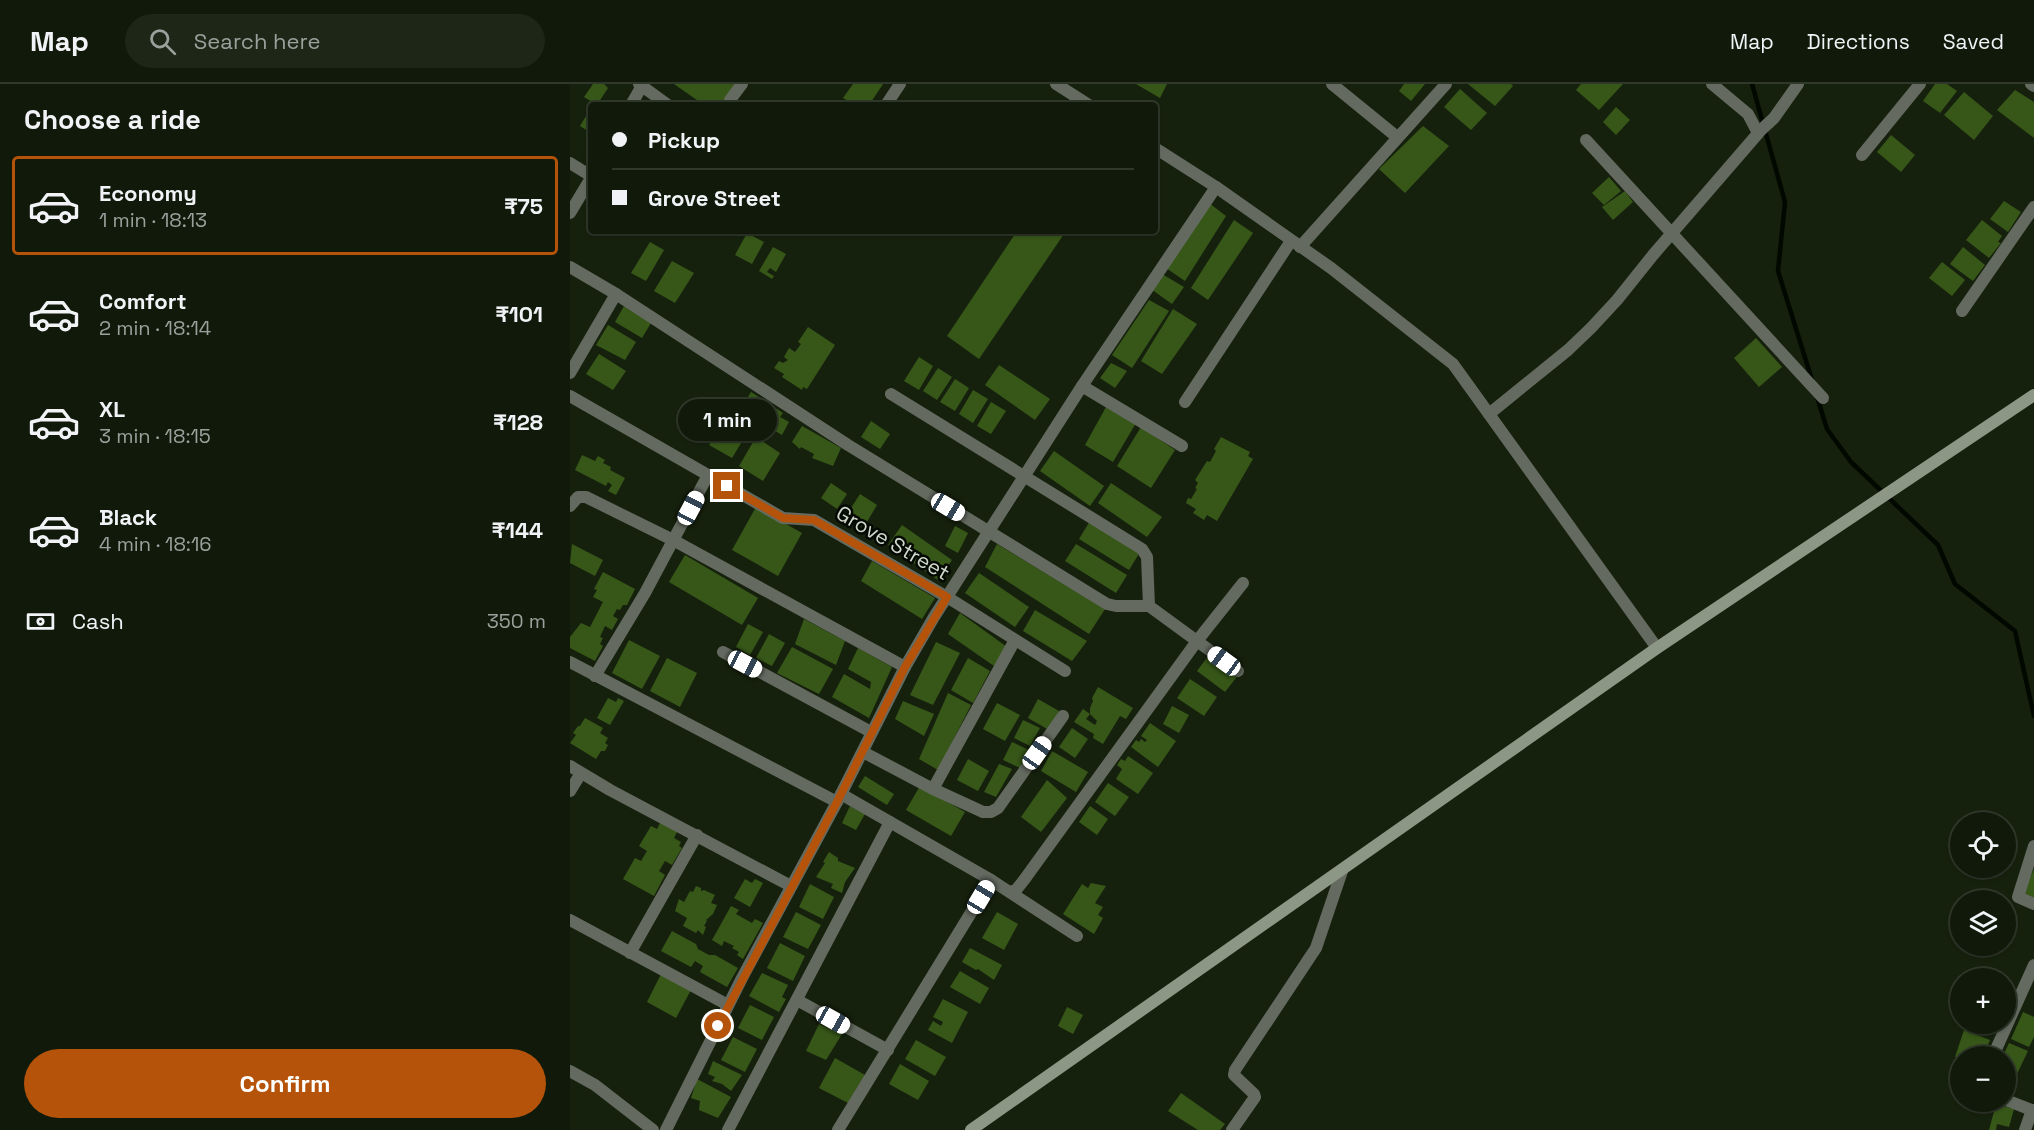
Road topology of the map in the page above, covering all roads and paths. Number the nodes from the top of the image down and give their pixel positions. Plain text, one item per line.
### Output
1 (742, 84) edge
2 (900, 84) edge
3 (1056, 84) edge
4 (1332, 84) edge
5 (1446, 84) edge
6 (1712, 84) edge
7 (1798, 84) edge
8 (1920, 84) edge
9 (641, 85) edge
10 (730, 100) dead end
11 (632, 102) edge
12 (664, 102) edge
13 (888, 102) edge
14 (1084, 102) edge
15 (1760, 132) junction
16 (1397, 137) junction
17 (1586, 140) dead end
18 (1158, 150) edge
19 (1862, 156) dead end
20 (570, 163) edge
21 (588, 175) edge
22 (588, 182) edge
23 (1216, 187) junction
24 (2033, 211) edge
25 (570, 213) edge
26 (1672, 234) junction
27 (1295, 244) junction
28 (570, 267) edge
29 (616, 294) junction
30 (1962, 311) dead end
31 (570, 373) edge
32 (1082, 386) junction
33 (891, 394) dead end
34 (2034, 395) edge
35 (570, 396) edge
36 (1823, 398) dead end
37 (1185, 402) dead end
38 (1490, 414) junction
39 (1182, 446) dead end
40 (708, 475) junction
41 (1025, 476) junction
42 (570, 506) edge
43 (989, 531) junction
44 (674, 540) junction
45 (1243, 583) dead end
46 (947, 597) junction
47 (1149, 606) junction
48 (1015, 640) junction
49 (1197, 641) junction
50 (1657, 648) junction
51 (723, 652) dead end
52 (570, 662) edge
53 (905, 667) junction
54 (1065, 671) dead end
55 (1238, 671) dead end
56 (595, 676) junction
57 (1063, 716) dead end
58 (871, 732) junction
59 (863, 752) junction
60 (575, 769) edge
61 (933, 789) junction
62 (570, 791) edge
63 (839, 798) junction
64 (890, 822) junction
65 (697, 835) junction
66 (2034, 846) edge
67 (1342, 871) junction
68 (991, 880) junction
69 (791, 886) junction
70 (1010, 892) junction
71 (2034, 904) edge
72 (570, 920) edge
73 (1077, 936) dead end
74 (630, 953) junction
75 (2034, 965) edge
76 (797, 1000) junction
77 (728, 1005) junction
78 (1998, 1046) edge
79 (888, 1050) junction
80 (570, 1071) edge
81 (2016, 1104) edge
82 (2033, 1111) edge
83 (652, 1130) edge
84 (666, 1130) edge
85 (728, 1130) edge
86 (838, 1130) edge
87 (971, 1130) edge
88 (1232, 1130) edge
89 (2025, 1130) edge

1 - 10 street
2 - 13 street
3 - 14 street
4 - 16 street
5 - 16 street
6 - 15 street
7 - 15 street
8 - 19 street
9 - 11 street
9 - 12 street
15 - 26 street
16 - 27 street
17 - 26 street
18 - 23 street
20 - 21 street
22 - 25 street
23 - 27 street
23 - 32 street
24 - 30 street
26 - 36 street
26 - 38 street
27 - 37 street
27 - 38 street
28 - 29 street
29 - 31 street
29 - 43 street
32 - 39 street
32 - 41 street
33 - 41 street
34 - 50 street
35 - 40 street, Grove Street
38 - 50 street
40 - 44 street
40 - 46 street, Grove Street
41 - 43 street
41 - 47 street
42 - 44 street
43 - 46 street
43 - 47 street
44 - 53 street
44 - 56 street
45 - 49 street
46 - 48 street, Grove Street
46 - 53 street
47 - 49 street
48 - 54 street, Grove Street
48 - 61 street
49 - 55 street
49 - 70 street
50 - 67 street
51 - 58 street
52 - 56 street
53 - 58 street
56 - 63 street
57 - 61 street
58 - 59 street
59 - 61 street
59 - 63 street
60 - 62 street
60 - 65 street
63 - 64 street
63 - 69 street
64 - 68 street
64 - 76 street
65 - 69 street
65 - 74 street
66 - 71 street
67 - 87 street
67 - 88 street
68 - 70 street
68 - 79 street
69 - 77 street
70 - 73 street
72 - 74 street
74 - 77 street
75 - 78 street
76 - 79 street
76 - 85 street
77 - 84 street
79 - 86 street
80 - 83 street
81 - 82 street
82 - 89 street

